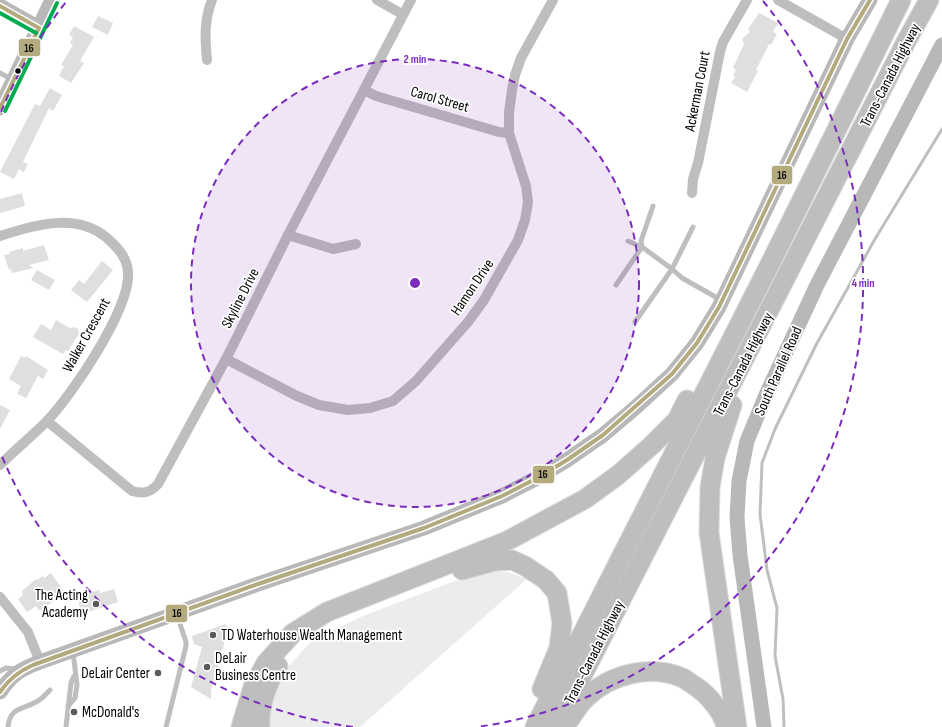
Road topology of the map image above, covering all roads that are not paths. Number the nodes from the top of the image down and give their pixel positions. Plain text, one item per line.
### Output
1 (52, 0) edge
2 (212, 0) edge
3 (377, 0) edge
4 (411, 0) edge
5 (552, 0) edge
6 (747, 0) edge
7 (778, 0) edge
8 (870, 0) edge
9 (901, 0) edge
10 (929, 0) edge
11 (0, 6) edge
12 (402, 14) junction
13 (38, 28) junction
14 (847, 39) junction
15 (942, 45) edge
16 (207, 60) dead end
17 (0, 73) edge
18 (14, 80) junction
19 (364, 90) junction
20 (0, 108) edge
21 (509, 133) junction
22 (692, 193) dead end
23 (653, 206) dead end
24 (693, 227) dead end
25 (288, 235) junction
26 (0, 236) edge
27 (628, 241) dead end
28 (356, 244) dead end
29 (642, 247) junction
30 (770, 264) junction
31 (672, 269) junction
32 (616, 285) dead end
33 (783, 286) junction
34 (722, 301) junction
35 (635, 322) dead end
36 (226, 359) junction
37 (47, 421) junction
38 (0, 464) edge
39 (0, 597) edge
40 (176, 614) junction
41 (72, 650) junction
42 (40, 662) junction
43 (22, 669) junction
44 (0, 671) edge
45 (50, 690) dead end
46 (0, 692) edge
47 (8, 727) edge
48 (66, 727) edge
49 (166, 727) edge
50 (241, 727) edge
51 (260, 727) edge
52 (529, 727) edge
53 (536, 727) edge
54 (556, 727) edge
55 (565, 727) edge
56 (726, 727) edge
57 (737, 727) edge
58 (764, 727) edge

1 - 13 street
2 - 16 street
3 - 12 street
4 - 12 street, Skyline Drive
5 - 21 street, Hamon Drive
6 - 22 street, Ackerman Court
7 - 14 street
8 - 14 street
9 - 30 highway, Trans-Canada Highway
10 - 33 highway, Trans-Canada Highway
11 - 13 street
12 - 19 street, Skyline Drive
13 - 18 street
14 - 34 street
15 - 58 street, South Parallel Road
17 - 18 lane
18 - 20 street
19 - 21 street, Carol Street
19 - 25 street, Skyline Drive
21 - 36 street, Hamon Drive
23 - 29 lane
24 - 31 lane
25 - 28 street
25 - 36 street, Skyline Drive
26 - 37 street, Walker Crescent
27 - 29 lane
29 - 31 lane
29 - 32 lane
30 - 50 highway
30 - 53 highway, Trans-Canada Highway
31 - 34 lane
31 - 35 lane
33 - 54 highway, Trans-Canada Highway
33 - 57 highway
34 - 40 street
36 - 37 street, Skyline Drive
37 - 38 street, Walker Crescent
39 - 42 street
40 - 41 street
40 - 49 lane
41 - 42 street
41 - 48 lane
42 - 43 street
43 - 44 lane
43 - 46 street
45 - 47 lane
51 - 52 highway
55 - 56 highway

